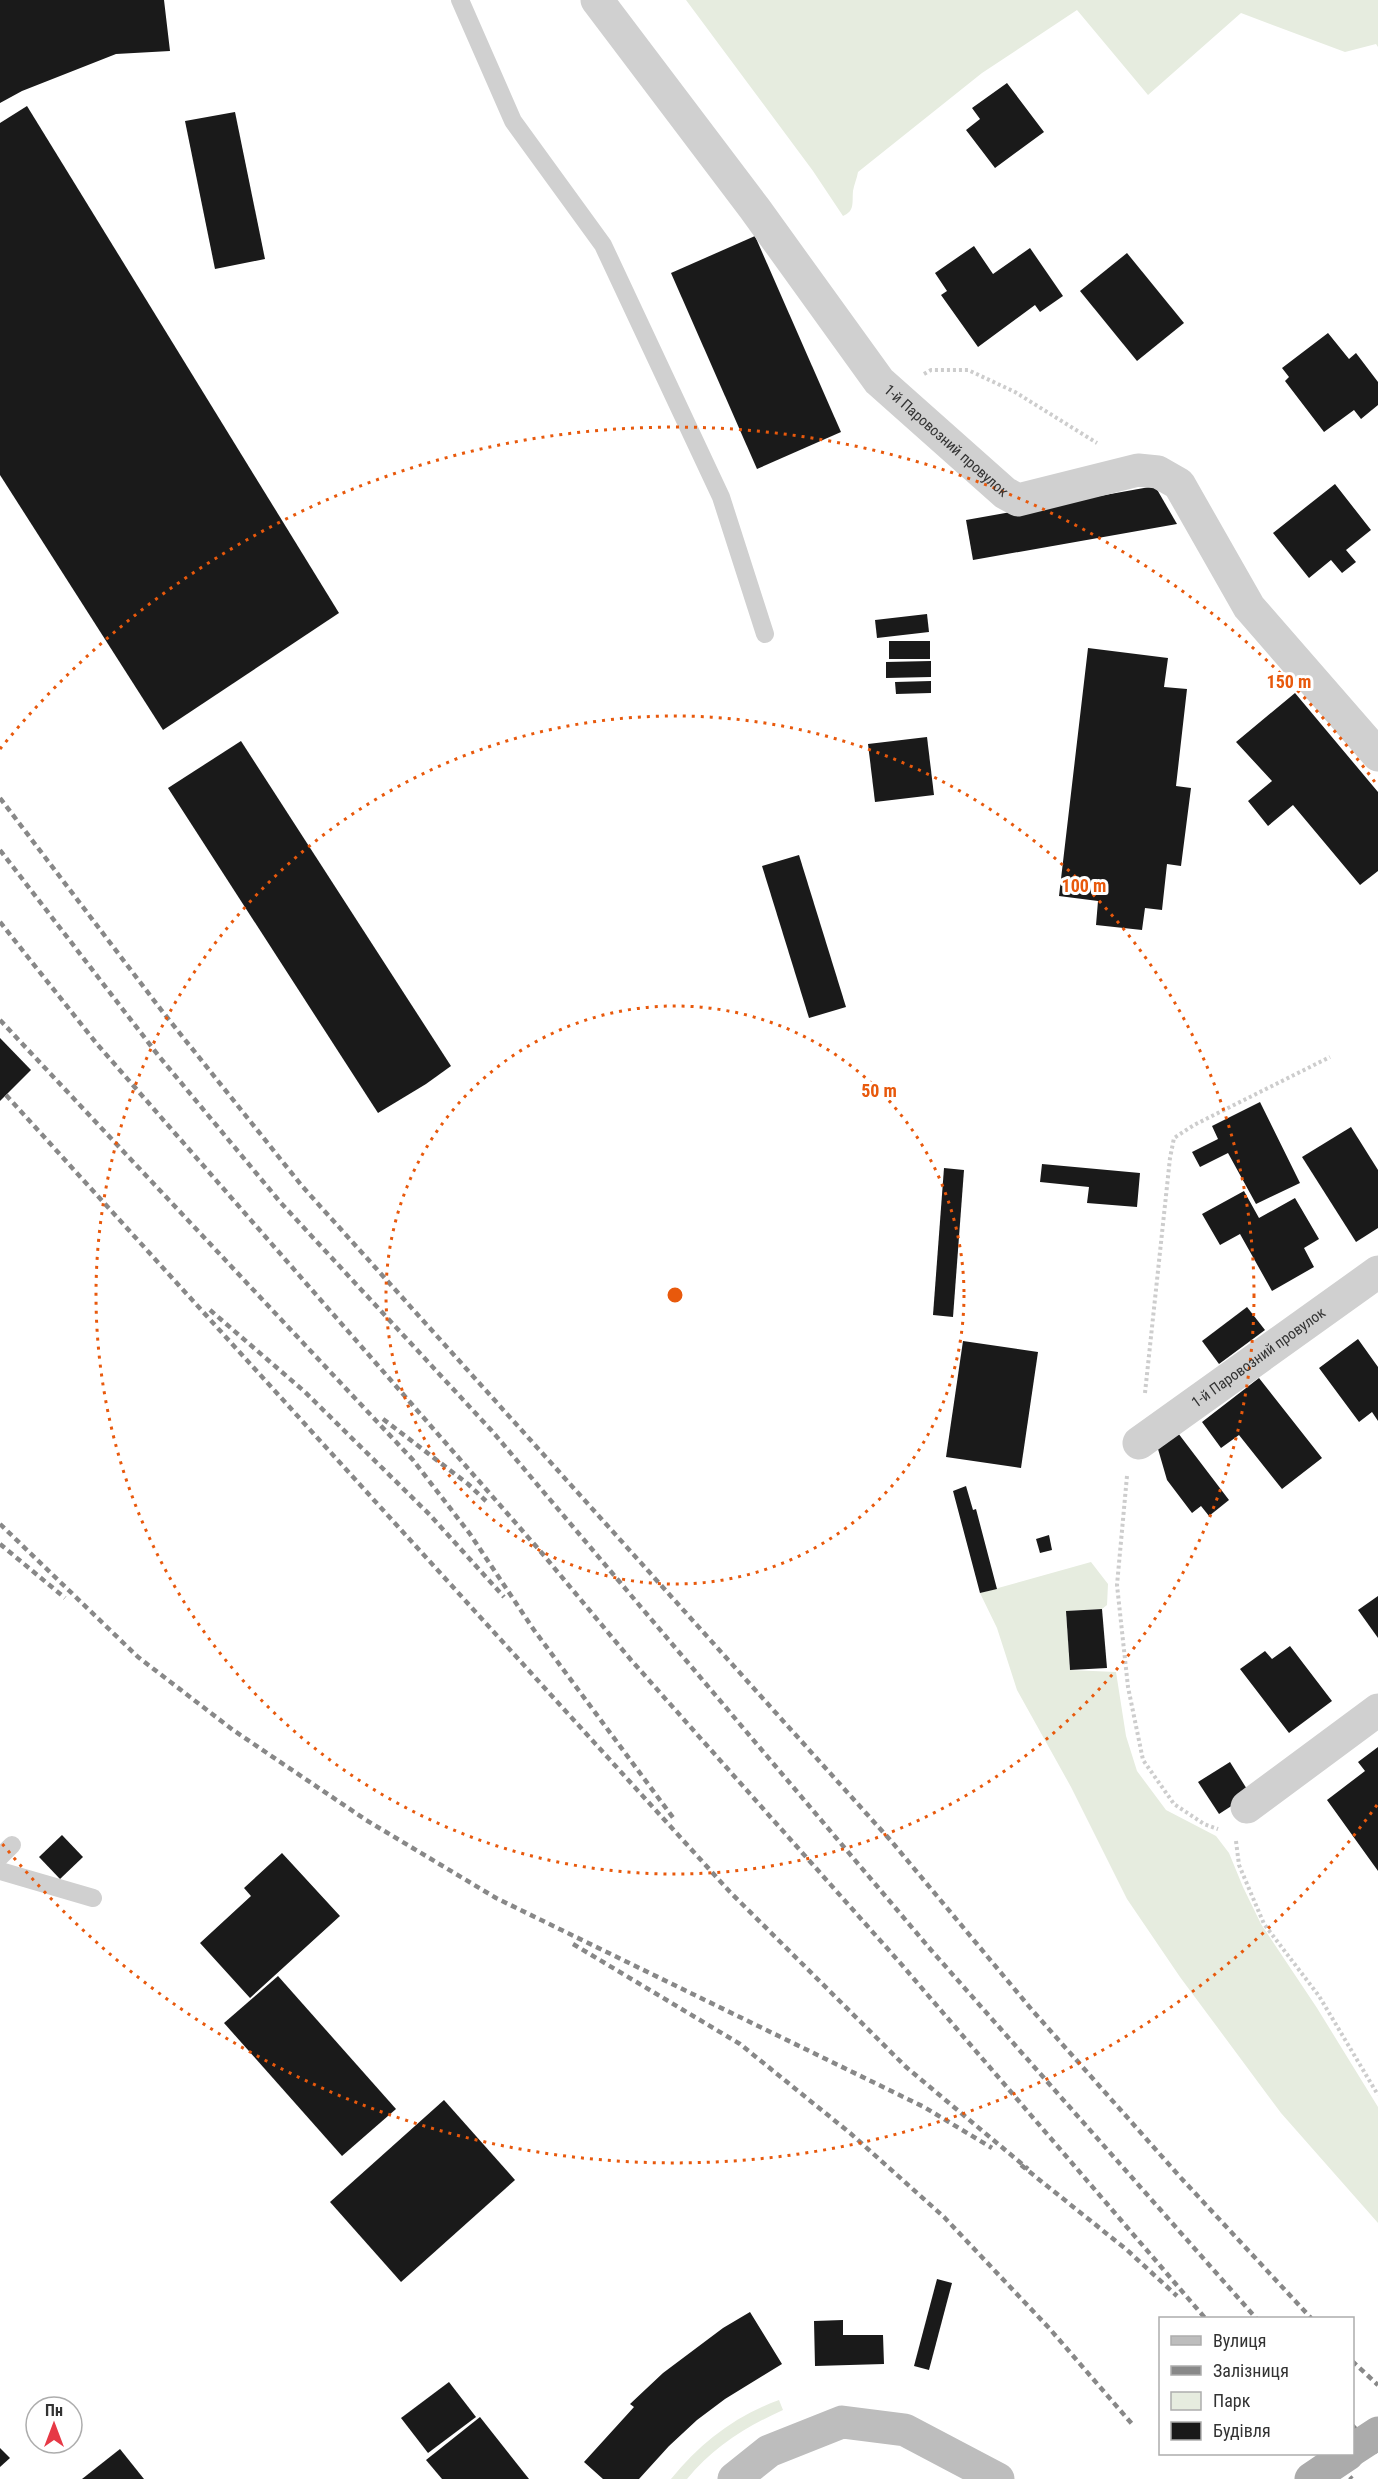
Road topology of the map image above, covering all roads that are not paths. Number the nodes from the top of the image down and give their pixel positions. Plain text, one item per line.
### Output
1 (460, 0) edge
2 (597, 0) edge
3 (765, 634) dead end
4 (1378, 755) edge
5 (1378, 1272) edge
6 (1139, 1443) dead end
7 (1378, 1710) edge
8 (1247, 1808) road end
9 (0, 1871) edge
10 (93, 1898) dead end
11 (1378, 2433) edge
12 (1354, 2449) edge
13 (1347, 2455) edge
14 (734, 2479) edge
15 (998, 2479) edge
16 (1311, 2479) edge

1 - 3 lane
2 - 4 street, 1-й Паровозний провулок
5 - 6 street, 1-й Паровозний провулок
7 - 8 street
9 - 10 lane
11 - 12 main road, bridge
13 - 16 main road, bridge
14 - 15 main road

